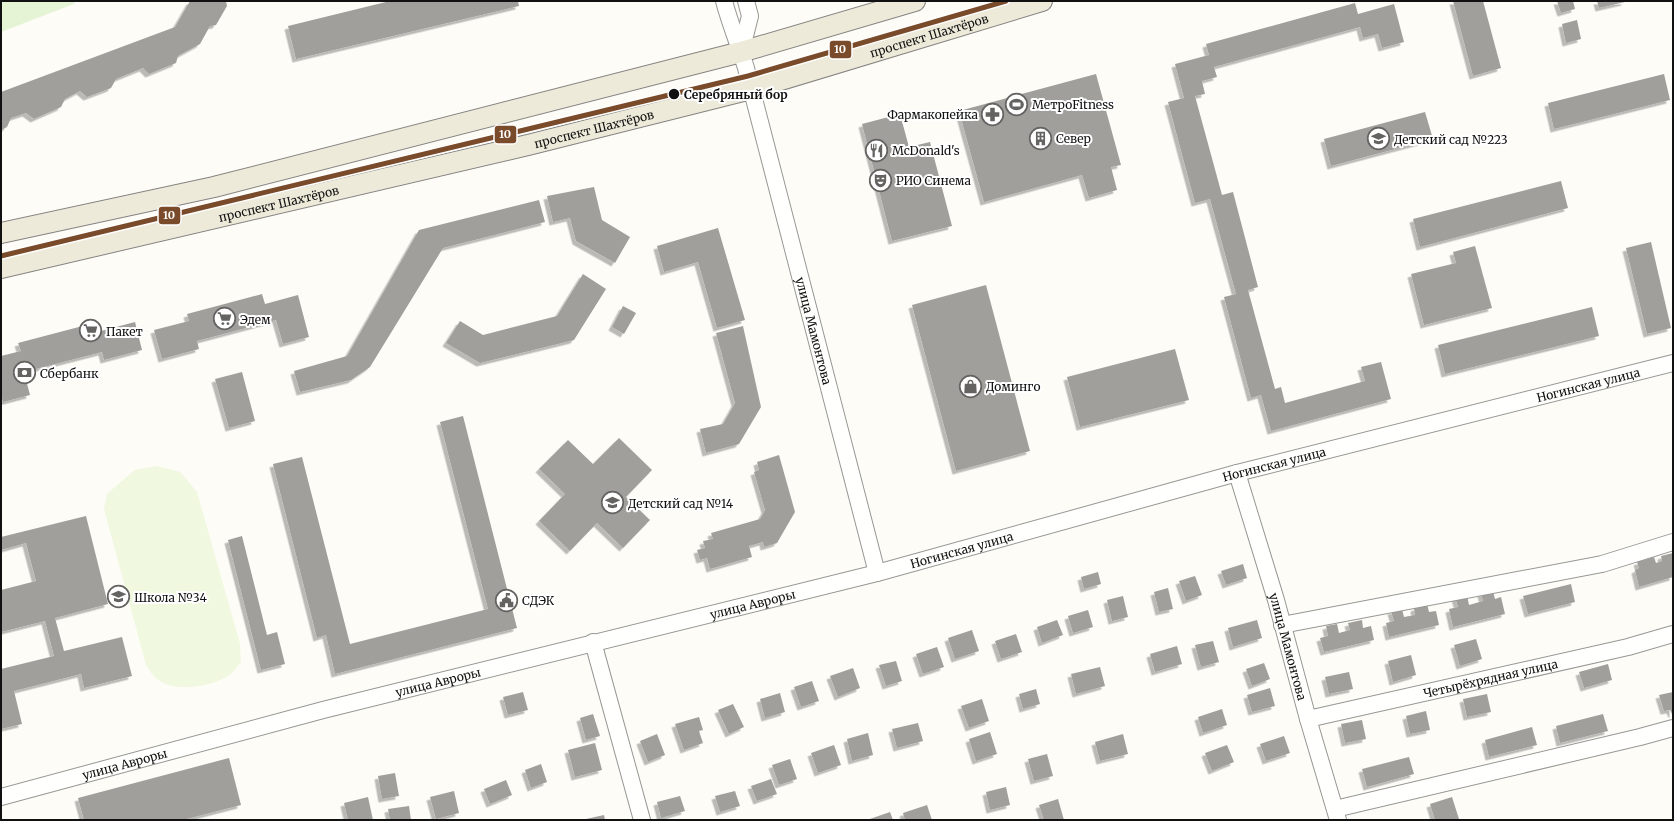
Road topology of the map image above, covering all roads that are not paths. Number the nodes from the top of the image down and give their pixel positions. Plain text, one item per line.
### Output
1 (724, 1) edge
2 (746, 1) edge
3 (915, 1) edge
4 (1042, 1) edge
5 (741, 52) junction
6 (751, 89) junction
7 (1, 233) edge
8 (1, 268) edge
9 (1673, 363) edge
10 (1237, 473) junction
11 (1673, 542) edge
12 (877, 573) junction
13 (1282, 625) junction
14 (1673, 634) edge
15 (593, 642) junction
16 (1308, 719) junction
17 (1673, 728) edge
18 (1, 797) edge
19 (1336, 814) edge
20 (642, 820) edge

1 - 5 street, улица Мамонтова
2 - 5 street
3 - 5 main road
4 - 6 main road, проспект Шахтёров
5 - 6 street, улица Мамонтова
5 - 7 main road
6 - 8 main road, проспект Шахтёров
6 - 12 street, улица Мамонтова
9 - 10 street, Ногинская улица
10 - 12 street, Ногинская улица
10 - 13 street, улица Мамонтова
11 - 13 street
12 - 15 street, улица Авроры
13 - 16 street, улица Мамонтова
14 - 16 street, Четырёхрядная улица
15 - 18 street, улица Авроры
15 - 20 street
16 - 19 street, улица Мамонтова
17 - 19 street

